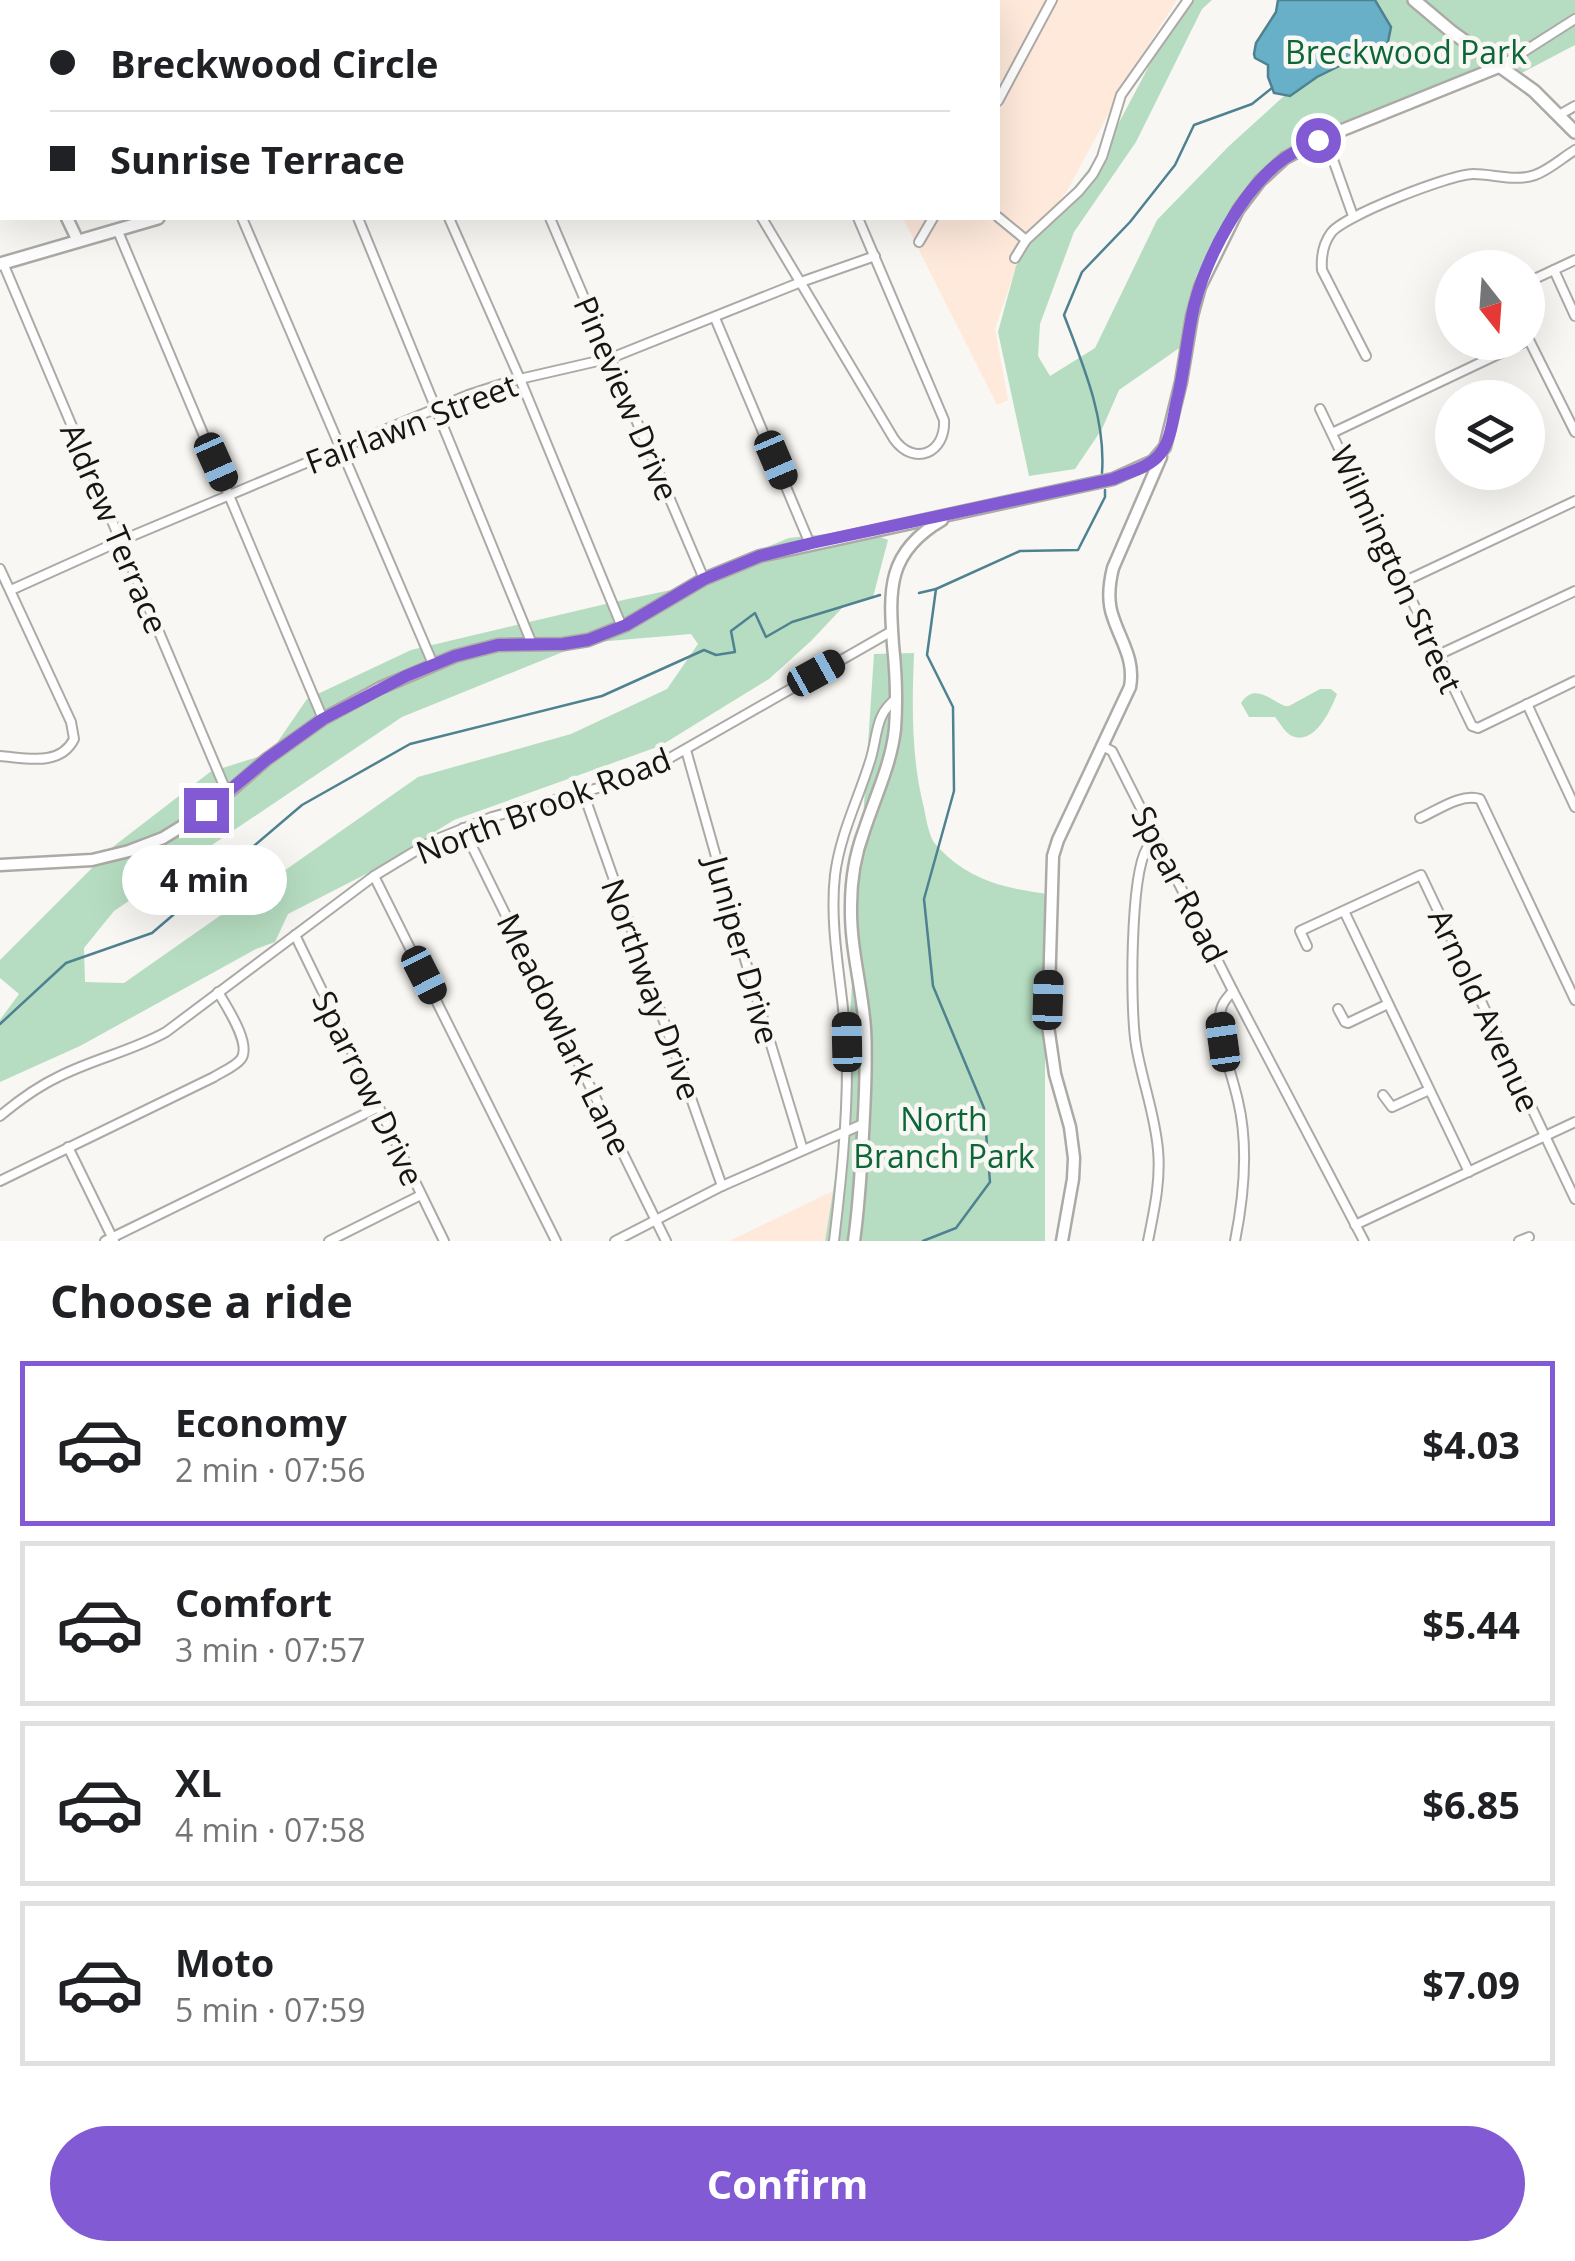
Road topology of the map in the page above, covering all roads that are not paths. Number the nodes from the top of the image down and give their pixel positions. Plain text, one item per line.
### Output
1 (1052, 0) edge
2 (1188, 0) edge
3 (1414, 0) edge
4 (1575, 19) edge
5 (1501, 66) junction
6 (1000, 97) edge
7 (1575, 106) edge
8 (1559, 115) junction
9 (1575, 132) edge
10 (1325, 136) junction
11 (1575, 150) edge
12 (1353, 216) junction
13 (1000, 219) edge
14 (68, 220) edge
15 (151, 220) edge
16 (243, 220) edge
17 (359, 220) edge
18 (450, 220) edge
19 (551, 220) edge
20 (763, 220) edge
21 (859, 220) edge
22 (932, 220) edge
23 (117, 230) junction
24 (1026, 240) junction
25 (78, 241) junction
26 (918, 242) dead end
27 (874, 256) junction
28 (1015, 258) dead end
29 (1575, 260) edge
30 (1, 263) edge
31 (1554, 270) junction
32 (1545, 274) edge
33 (801, 282) junction
34 (1575, 316) edge
35 (715, 318) junction
36 (1366, 356) dead end
37 (611, 358) junction
38 (1487, 360) edge
39 (1537, 360) edge
40 (520, 379) junction
41 (1320, 408) dead end
42 (436, 409) junction
43 (1575, 432) edge
44 (1332, 433) junction
45 (342, 447) junction
46 (1165, 447) junction
47 (1113, 479) junction
48 (1150, 483) junction
49 (230, 494) junction
50 (1575, 501) edge
51 (956, 514) junction
52 (895, 526) junction
53 (120, 540) junction
54 (810, 544) junction
55 (910, 545) junction
56 (0, 569) edge
57 (704, 579) junction
58 (1403, 582) junction
59 (11, 590) junction
60 (1575, 591) edge
61 (622, 627) junction
62 (892, 631) junction
63 (532, 644) junction
64 (1438, 655) junction
65 (433, 664) junction
66 (1575, 682) edge
67 (897, 698) junction
68 (1527, 704) junction
69 (323, 719) junction
70 (1102, 746) junction
71 (686, 750) junction
72 (0, 756) edge
73 (582, 792) junction
74 (227, 793) junction
75 (1575, 806) edge
76 (1420, 818) dead end
77 (463, 828) junction
78 (1159, 843) junction
79 (0, 864) edge
80 (374, 876) junction
81 (1344, 911) junction
82 (295, 934) junction
83 (1307, 946) dead end
84 (1233, 991) junction
85 (218, 992) junction
86 (1575, 1000) edge
87 (1388, 1004) junction
88 (1338, 1009) dead end
89 (1344, 1022) junction
90 (1351, 1038) dead end
91 (1430, 1090) junction
92 (1383, 1096) dead end
93 (379, 1107) junction
94 (1390, 1107) junction
95 (0, 1116) edge
96 (1396, 1120) dead end
97 (1575, 1122) edge
98 (864, 1124) junction
99 (846, 1131) junction
100 (1545, 1136) junction
101 (68, 1147) junction
102 (803, 1150) junction
103 (1469, 1172) junction
104 (0, 1181) edge
105 (722, 1186) junction
106 (421, 1196) junction
107 (1575, 1199) edge
108 (657, 1218) junction
109 (1356, 1225) junction
110 (110, 1240) edge
111 (328, 1241) edge
112 (444, 1241) edge
113 (556, 1241) edge
114 (615, 1241) edge
115 (666, 1241) edge
116 (834, 1241) edge
117 (854, 1241) edge
118 (1062, 1241) edge
119 (1148, 1241) edge
120 (1235, 1241) edge
121 (1364, 1241) edge

1 - 6 street
2 - 24 street
3 - 5 main road
4 - 5 street
5 - 8 main road
5 - 10 street
7 - 8 street
8 - 9 main road
10 - 12 street
10 - 46 street
11 - 12 street
12 - 36 street
13 - 24 street
14 - 25 street
15 - 23 main road
16 - 45 street
17 - 42 street
18 - 40 street
19 - 37 street, Pineview Drive
20 - 33 street
21 - 27 street
22 - 26 street
23 - 25 main road
23 - 49 street
24 - 28 street
25 - 30 main road
27 - 33 street, Fairlawn Street
27 - 33 street
29 - 31 street
30 - 53 street, Aldrew Terrace
31 - 32 street
31 - 34 street
33 - 35 street, Fairlawn Street
35 - 37 street, Fairlawn Street
35 - 54 street
37 - 40 street, Fairlawn Street
37 - 57 street, Pineview Drive
38 - 44 street
39 - 43 street
40 - 42 street, Fairlawn Street
40 - 61 street
41 - 44 street, Wilmington Street
42 - 45 street, Fairlawn Street
42 - 63 street
44 - 58 street, Wilmington Street
45 - 49 street, Fairlawn Street
45 - 65 street
46 - 47 street
46 - 48 street
47 - 48 street
47 - 51 street
48 - 70 street
49 - 53 street, Fairlawn Street
49 - 69 street
50 - 58 street
51 - 52 street
51 - 55 street
52 - 54 street
52 - 55 street
53 - 59 street, Fairlawn Street
53 - 74 street, Aldrew Terrace
54 - 57 street
55 - 62 street
56 - 59 street
57 - 61 street
58 - 64 street, Wilmington Street
59 - 72 street
60 - 64 street
61 - 63 street
62 - 67 street
62 - 71 street, North Brook Road
63 - 65 street
64 - 68 street, Wilmington Street
65 - 69 street
66 - 68 street
67 - 98 street
67 - 99 street
68 - 75 street
69 - 74 street
70 - 78 street, Spear Road
70 - 118 street
71 - 73 street, North Brook Road
71 - 102 street, Juniper Drive
73 - 77 street, North Brook Road
73 - 105 street, Northway Drive
74 - 79 street
76 - 86 street
77 - 80 street, North Brook Road
77 - 108 street, Meadowlark Lane
78 - 84 street, Spear Road
78 - 119 street
80 - 82 street, North Brook Road
80 - 113 street
81 - 83 street
81 - 87 street
81 - 100 street, Arnold Avenue
82 - 85 street, North Brook Road
82 - 93 street, Sparrow Drive
84 - 109 street, Spear Road
84 - 120 street
85 - 95 street, North Brook Road
85 - 101 street
87 - 89 street
87 - 91 street
88 - 89 street
89 - 90 street
91 - 94 street
91 - 103 street
92 - 94 street
93 - 106 street, Sparrow Drive
93 - 110 street
94 - 96 street
97 - 100 street
98 - 99 street
98 - 117 street
99 - 102 street
99 - 116 street
100 - 103 street
100 - 107 street, Arnold Avenue
101 - 104 street
101 - 110 street
102 - 105 street
103 - 109 street
105 - 108 street
106 - 111 street
106 - 112 street, Sparrow Drive
108 - 114 street
108 - 115 street, Meadowlark Lane
109 - 121 street, Spear Road

